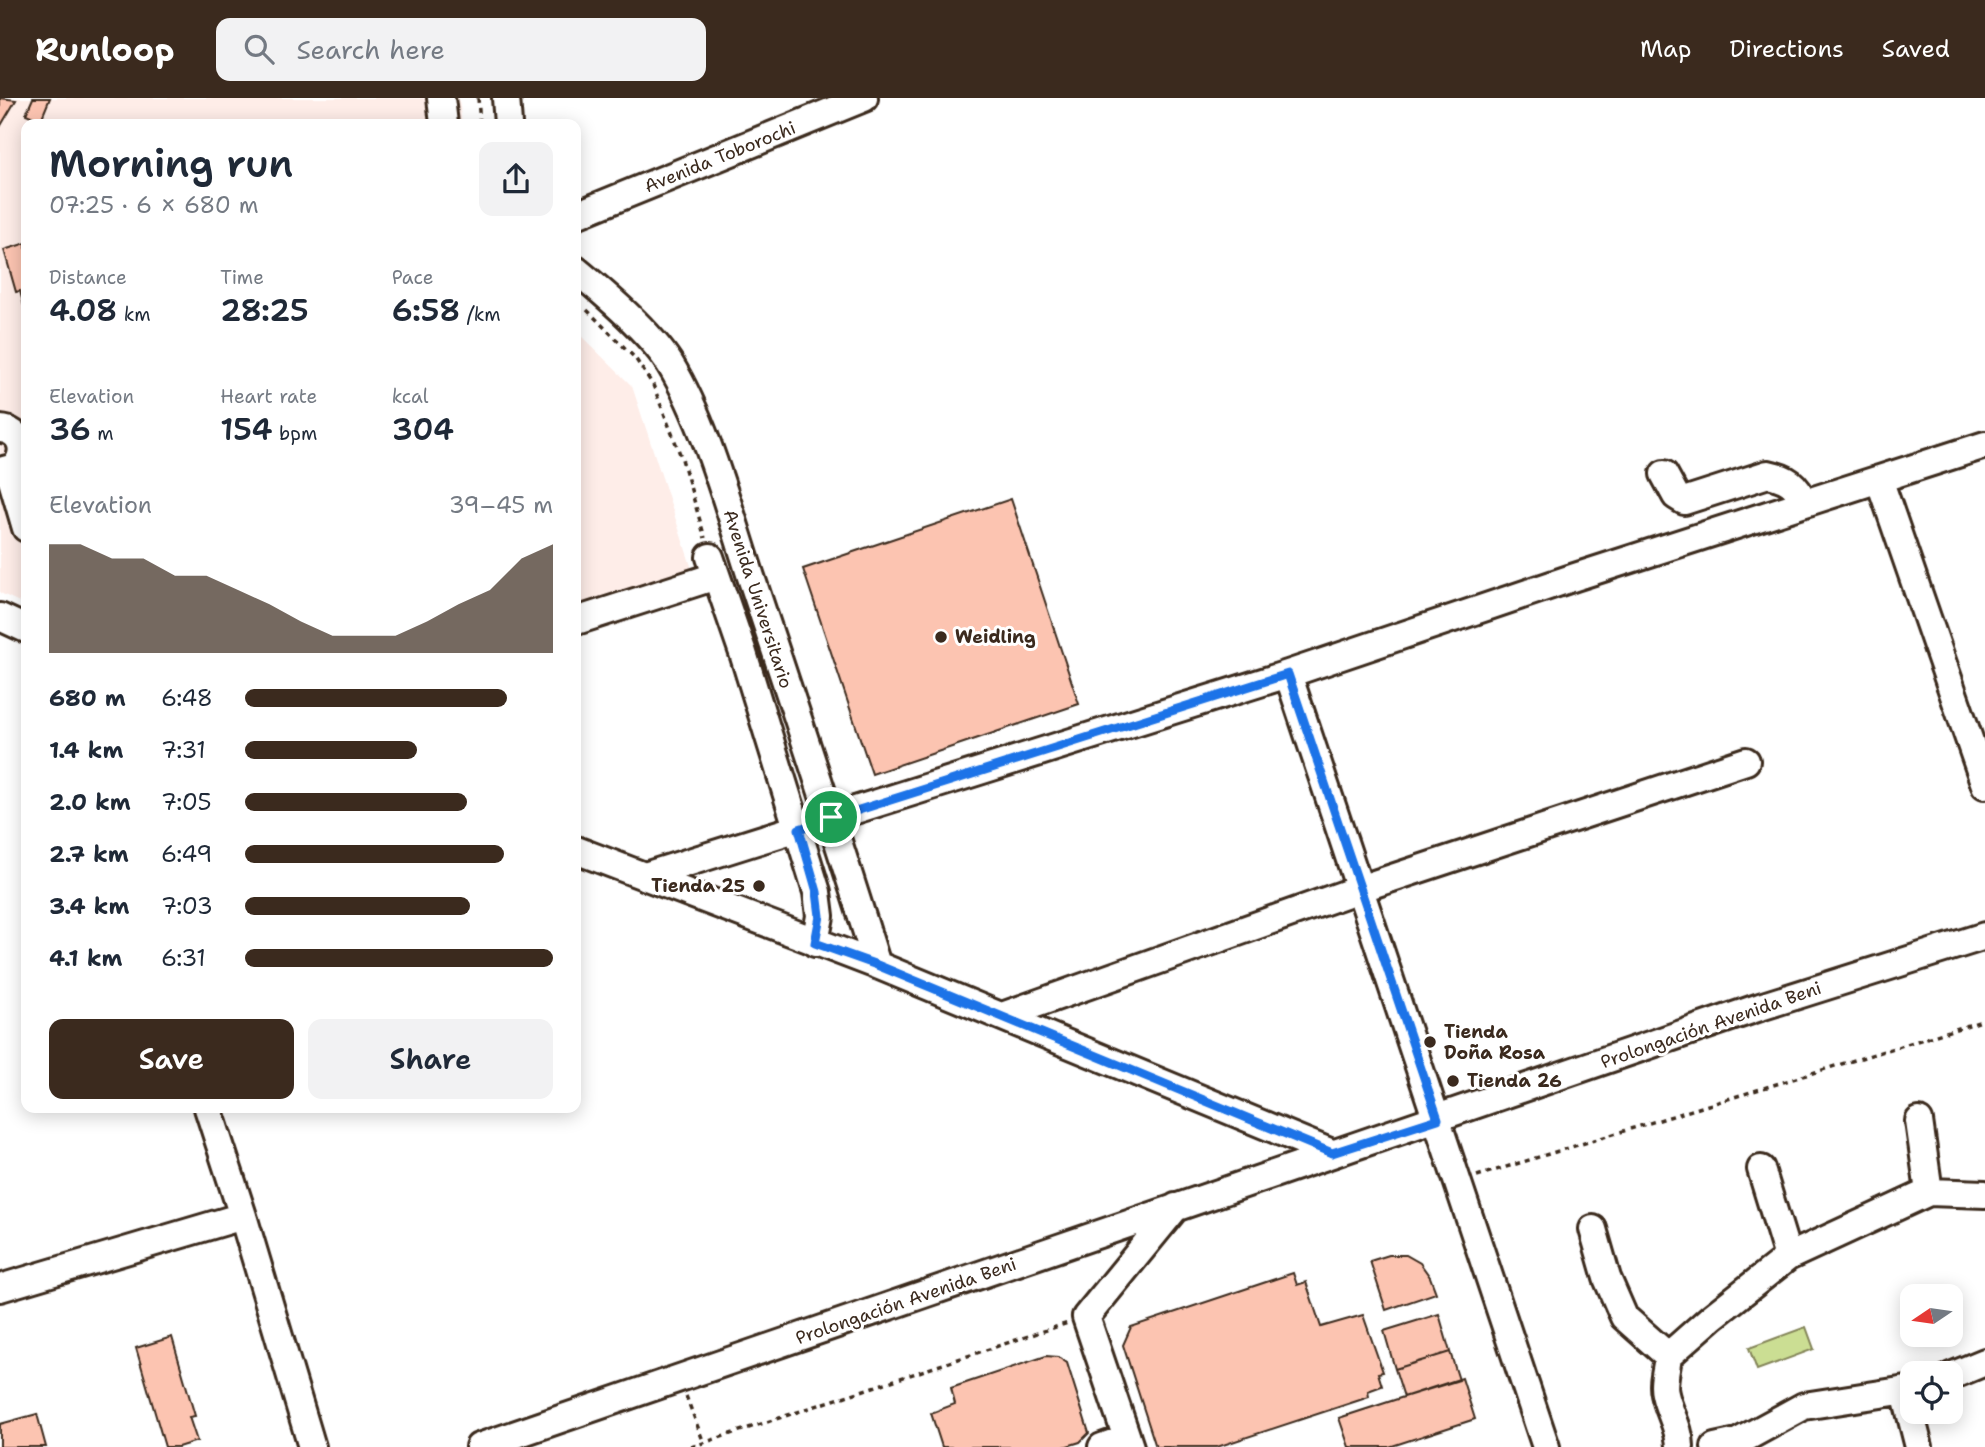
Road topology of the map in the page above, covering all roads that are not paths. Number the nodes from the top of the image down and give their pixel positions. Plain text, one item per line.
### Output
1 (441, 98) edge
2 (506, 98) edge
3 (864, 98) edge
4 (443, 119) edge
5 (508, 119) edge
6 (581, 213) edge
7 (581, 275) edge
8 (0, 429) edge
9 (1985, 444) edge
10 (21, 446) edge
11 (21, 454) edge
12 (4, 471) edge
13 (1664, 474) dead end
14 (1879, 479) junction
15 (1804, 503) junction
16 (21, 515) edge
17 (0, 617) edge
18 (581, 619) edge
19 (21, 627) edge
20 (1288, 674) junction
21 (1746, 761) dead end
22 (1985, 785) edge
23 (831, 817) junction
24 (799, 829) junction
25 (581, 852) edge
26 (645, 876) junction
27 (1359, 888) junction
28 (1985, 936) edge
29 (815, 943) junction
30 (877, 965) junction
31 (1002, 1016) junction
32 (210, 1113) edge
33 (1438, 1119) junction
34 (1919, 1121) dead end
35 (1332, 1153) junction
36 (1761, 1169) dead end
37 (1929, 1192) junction
38 (1985, 1194) edge
39 (1176, 1207) junction
40 (243, 1216) junction
41 (1593, 1229) dead end
42 (1788, 1257) junction
43 (0, 1289) edge
44 (1668, 1356) junction
45 (1985, 1362) edge
46 (1963, 1371) edge
47 (1900, 1392) edge
48 (1915, 1424) edge
49 (1680, 1440) edge
50 (1129, 1442) edge
51 (312, 1447) edge
52 (479, 1447) edge
53 (1102, 1447) edge
54 (1546, 1447) edge
55 (1702, 1447) edge
56 (1715, 1447) edge
57 (1919, 1447) edge

1 - 4 street
2 - 5 street
3 - 6 street, Avenida Toborochi
7 - 23 street, Avenida Universitario
8 - 10 street
9 - 14 street
11 - 12 street
12 - 16 street
13 - 15 street
14 - 15 street
14 - 22 street
15 - 20 street
17 - 19 street
18 - 24 street
20 - 23 street
20 - 27 street
21 - 27 street
23 - 24 street
23 - 30 street, Avenida Universitario
24 - 26 street
24 - 29 street
25 - 26 street
26 - 29 street
27 - 31 street
27 - 33 street
28 - 33 street, Prolongación Avenida Beni
29 - 30 street
30 - 31 street
31 - 35 street
32 - 40 street
33 - 35 street, Prolongación Avenida Beni
33 - 54 street
34 - 37 street
35 - 39 street, Prolongación Avenida Beni
36 - 42 street
37 - 38 street
37 - 42 street
39 - 50 street
39 - 52 street, Prolongación Avenida Beni
40 - 43 street
40 - 51 street
41 - 44 street
42 - 44 street
44 - 49 street
45 - 46 street
47 - 56 street
48 - 57 street
49 - 55 street
50 - 53 street

